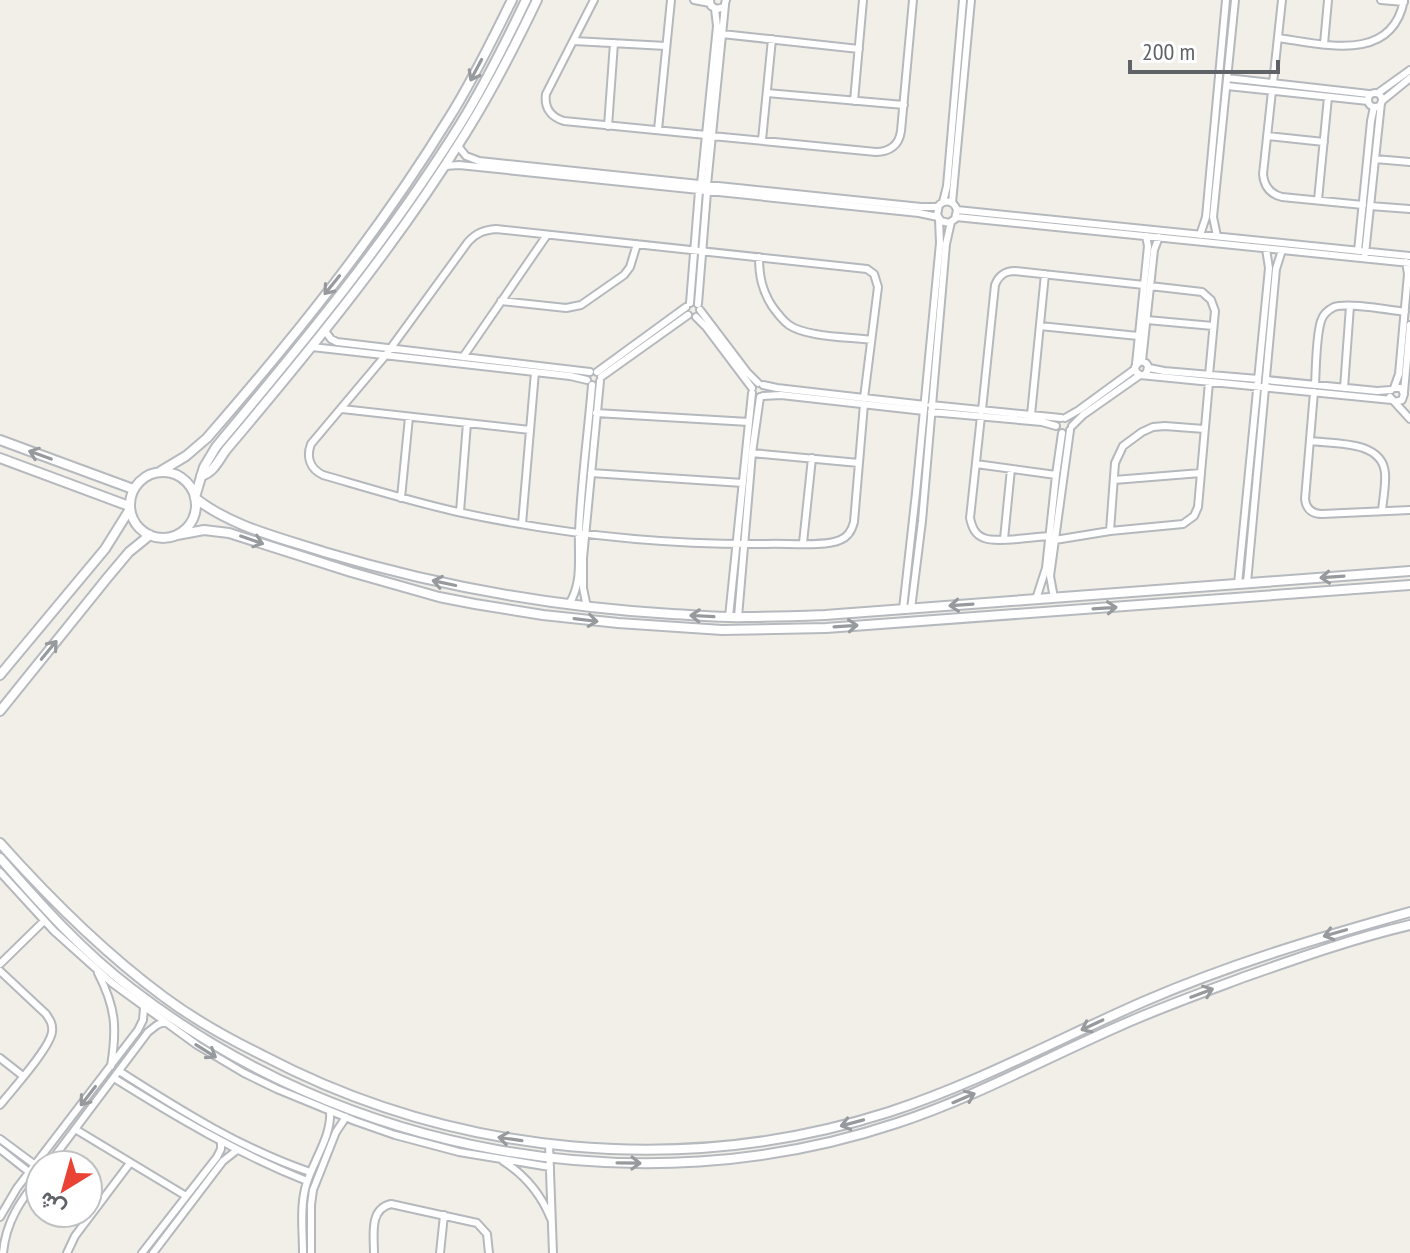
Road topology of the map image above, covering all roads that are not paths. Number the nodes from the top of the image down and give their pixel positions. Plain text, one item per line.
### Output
1 (512, 0) edge
2 (526, 0) edge
3 (537, 0) edge
4 (594, 0) edge
5 (671, 0) edge
6 (694, 0) edge
7 (863, 0) edge
8 (913, 0) edge
9 (963, 0) edge
10 (971, 0) edge
11 (1235, 0) edge
12 (1282, 0) edge
13 (1328, 0) edge
14 (1381, 0) edge
15 (1404, 1) edge
16 (726, 2) edge
17 (712, 4) edge
18 (1228, 6) edge
19 (722, 34) junction
20 (1278, 38) junction
21 (772, 39) junction
22 (574, 41) junction
23 (614, 43) junction
24 (1324, 44) junction
25 (666, 46) junction
26 (859, 49) junction
27 (1410, 70) edge
28 (960, 74) junction
29 (1410, 78) edge
30 (1227, 82) junction
31 (1272, 87) junction
32 (767, 93) junction
33 (1378, 93) junction
34 (1328, 97) junction
35 (1368, 98) junction
36 (854, 101) junction
37 (1382, 102) junction
38 (904, 105) junction
39 (1374, 107) junction
40 (608, 126) junction
41 (658, 130) junction
42 (709, 135) junction
43 (1267, 136) junction
44 (762, 140) junction
45 (1324, 142) junction
46 (458, 146) junction
47 (1216, 158) junction
48 (1375, 159) junction
49 (1410, 162) edge
50 (445, 166) junction
51 (632, 181) junction
52 (704, 188) junction
53 (783, 197) junction
54 (1318, 200) junction
55 (952, 203) junction
56 (940, 205) junction
57 (1366, 205) junction
58 (1410, 209) edge
59 (955, 216) junction
60 (938, 218) junction
61 (1078, 226) junction
62 (547, 235) junction
63 (1200, 235) junction
64 (1146, 236) junction
65 (1217, 236) junction
66 (1159, 237) junction
67 (637, 244) junction
68 (1264, 246) junction
69 (1282, 250) junction
70 (698, 251) junction
71 (1363, 253) junction
72 (759, 257) junction
73 (1409, 260) edge
74 (1045, 274) junction
75 (1147, 285) junction
76 (501, 301) junction
77 (937, 305) junction
78 (1350, 306) junction
79 (693, 309) junction
80 (1405, 312) junction
81 (1147, 320) junction
82 (1410, 325) edge
83 (1040, 326) junction
84 (1213, 326) junction
85 (1267, 328) junction
86 (312, 330) junction
87 (323, 334) junction
88 (1138, 336) junction
89 (871, 340) junction
90 (312, 347) junction
91 (391, 348) junction
92 (385, 356) junction
93 (463, 357) junction
94 (1408, 363) edge
95 (1141, 369) junction
96 (535, 372) junction
97 (597, 375) junction
98 (1209, 378) junction
99 (590, 382) junction
100 (1262, 383) junction
101 (1314, 388) junction
102 (1344, 388) junction
103 (1392, 389) junction
104 (758, 390) junction
105 (1404, 394) junction
106 (862, 401) junction
107 (1393, 401) junction
108 (928, 408) junction
109 (1410, 408) edge
110 (342, 409) junction
111 (596, 413) junction
112 (982, 413) junction
113 (1031, 415) junction
114 (1015, 416) junction
115 (409, 417) junction
116 (1063, 418) junction
117 (1410, 419) edge
118 (749, 422) junction
119 (467, 423) junction
120 (1056, 426) junction
121 (1071, 428) junction
122 (1204, 429) junction
123 (530, 430) junction
124 (1062, 433) junction
125 (0, 440) edge
126 (1310, 441) junction
127 (752, 453) junction
128 (0, 458) edge
129 (812, 458) junction
130 (859, 463) junction
131 (976, 464) junction
132 (1011, 469) junction
133 (83, 471) junction
134 (161, 471) junction
135 (591, 473) junction
136 (1201, 473) junction
137 (1056, 475) junction
138 (201, 476) junction
139 (1114, 480) junction
140 (743, 483) junction
141 (78, 487) junction
142 (133, 489) junction
143 (195, 498) junction
144 (401, 498) junction
145 (1057, 498) junction
146 (130, 507) junction
147 (1410, 510) edge
148 (1382, 511) junction
149 (460, 512) junction
150 (234, 521) junction
151 (522, 524) junction
152 (1110, 531) junction
153 (229, 533) junction
154 (582, 533) junction
155 (150, 535) junction
156 (177, 535) junction
157 (283, 538) junction
158 (1052, 538) junction
159 (1004, 539) junction
160 (803, 543) junction
161 (741, 544) junction
162 (279, 549) junction
163 (1410, 571) edge
164 (1243, 583) junction
165 (1410, 585) edge
166 (518, 597) junction
167 (1054, 598) junction
168 (1036, 599) junction
169 (1025, 600) junction
170 (545, 601) junction
171 (999, 602) junction
172 (569, 604) junction
173 (587, 607) junction
174 (907, 609) junction
175 (517, 611) junction
176 (1027, 613) junction
177 (543, 615) junction
178 (1000, 615) junction
179 (733, 617) junction
180 (0, 675) edge
181 (0, 711) edge
182 (0, 843) edge
183 (0, 858) edge
184 (20, 864) junction
185 (11, 871) junction
186 (0, 872) edge
187 (1410, 912) edge
188 (44, 921) junction
189 (1410, 925) edge
190 (0, 964) edge
191 (96, 970) junction
192 (0, 971) edge
193 (144, 1008) junction
194 (164, 1022) junction
195 (141, 1026) junction
196 (148, 1032) junction
197 (0, 1058) edge
198 (111, 1067) junction
199 (119, 1071) junction
200 (23, 1076) junction
201 (114, 1078) junction
202 (0, 1105) edge
203 (330, 1111) junction
204 (346, 1117) junction
205 (330, 1124) junction
206 (338, 1128) junction
207 (75, 1129) junction
208 (3, 1141) edge
209 (221, 1141) junction
210 (549, 1144) junction
211 (0, 1149) edge
212 (47, 1149) edge
213 (60, 1149) edge
214 (592, 1149) junction
215 (237, 1150) junction
216 (223, 1155) junction
217 (24, 1157) edge
218 (499, 1159) junction
219 (550, 1162) junction
220 (592, 1162) junction
221 (130, 1163) junction
222 (24, 1168) edge
223 (310, 1172) junction
224 (24, 1179) edge
225 (307, 1181) junction
226 (186, 1196) junction
227 (24, 1199) edge
228 (444, 1215) junction
229 (0, 1217) edge
230 (552, 1223) junction
231 (3, 1253) edge
232 (67, 1253) edge
233 (142, 1253) edge
234 (153, 1253) edge
235 (303, 1253) edge
236 (311, 1253) edge
237 (374, 1253) edge
238 (440, 1253) edge
239 (489, 1253) edge
240 (553, 1253) edge

1 -> 134 street
2 - 86 street
3 - 46 street
4 - 22 street
5 - 25 street
6 - 17 street
7 - 26 street
8 - 38 street
9 - 28 street
10 - 28 street
11 - 18 street
12 - 20 street
13 - 24 street
14 - 15 street
15 - 24 street
16 - 17 street
16 - 19 street
17 - 42 street
18 - 30 street
18 - 47 street
19 - 21 street
19 - 42 street
20 - 24 street
20 - 31 street
21 - 26 street
21 - 32 street
22 - 23 street
22 - 40 street
23 - 25 street
23 - 40 street
25 - 41 street
26 - 36 street
27 - 33 street
28 - 55 street
28 - 56 street
29 - 37 street
30 - 31 street
30 - 47 street
31 - 34 street
31 - 35 street
31 - 43 street
32 - 36 street
32 - 44 street
33 - 35 street
33 - 37 street
34 - 35 street
34 - 45 street
35 - 39 street
36 - 38 street
37 - 39 street
37 - 48 street
38 - 44 street
39 - 57 street
40 - 41 street
41 - 42 street
42 - 44 street
42 - 52 street
43 - 45 street
43 - 54 street
45 - 54 street
46 - 50 street
46 - 51 street
47 - 63 street
47 - 65 street
48 - 49 street
48 - 57 street
50 - 51 street
50 - 87 street
51 - 52 street
52 - 53 street
52 - 70 street
53 - 56 street
53 - 60 street
54 - 57 street
55 - 56 street
55 - 59 street
56 - 60 street
57 - 58 street
57 - 71 street
59 - 60 street
59 - 61 street
59 - 77 street
60 - 77 street
61 - 63 street
61 - 64 street
62 - 67 street
62 - 76 street
62 - 91 street
63 - 65 street
64 - 66 street
64 - 75 street
65 - 68 street
66 - 68 street
66 - 75 street
67 - 70 street
67 - 76 street
68 - 69 street
68 - 71 street
68 - 85 street
69 - 71 street
69 - 85 street
70 - 72 street
70 - 79 street
71 - 73 street
72 - 89 street
72 - 89 street
73 - 80 street
74 - 75 street
74 - 83 street
74 - 112 street
75 - 81 street
75 - 84 street
75 - 88 street
76 - 93 street
77 - 108 street
78 - 80 street
78 - 101 street
78 - 102 street
79 - 97 street
79 - 104 street
80 - 103 street
81 - 84 street
81 - 95 street
82 - 94 street
83 - 88 street
83 - 113 street
84 - 98 street
85 - 100 street
86 - 87 street
86 - 138 street
87 - 90 street
87 - 91 street
88 - 95 street
89 - 106 street
90 - 92 street
90 - 138 street
91 - 92 street
91 - 93 street
92 - 96 street
92 - 110 street
93 - 97 street
94 - 105 street
95 - 98 street
95 - 116 street
95 - 121 street
96 - 99 street
96 - 123 street
97 - 99 street
97 - 99 street
97 - 111 street
98 - 100 street
98 - 122 street
99 - 154 street
100 - 101 street
100 - 164 street
101 - 102 street
101 - 107 street
101 - 126 street
102 - 103 street
103 - 105 street
103 - 107 street
104 - 106 street
104 - 118 street
104 - 127 street
105 - 107 street
105 - 109 street
106 - 108 street
106 - 130 street
107 - 117 street
108 - 112 street
108 - 174 street
110 - 115 street
110 - 144 street
111 - 118 street
111 - 135 street
112 - 114 street
112 - 131 street
113 - 114 street
113 - 116 street
114 - 120 street
115 - 119 street
115 - 144 street
116 - 120 street
116 - 121 street
118 - 140 street
119 - 123 street
119 - 149 street
120 - 124 street
121 - 124 street
121 - 145 street
122 - 136 street
122 - 139 street
123 - 151 street
124 - 137 street
133 -> 125 street
126 - 148 street
126 - 148 street
127 - 129 street
127 - 161 street
128 - 141 street
129 - 130 street
129 - 160 street
130 - 160 street
131 - 132 street
131 - 159 street
132 - 137 street
132 - 159 street
133 - 141 street
133 - 142 street
134 - 142 street
134 - 143 street
135 - 140 street
135 - 154 street
136 - 139 street
136 - 152 street
137 - 145 street
138 - 143 street
139 - 152 street
140 - 161 street
141 - 146 street
142 - 146 street
143 - 150 street
143 - 156 street
144 - 149 street
145 - 158 street
146 - 155 street
146 - 180 street
147 - 148 street
149 - 151 street
150 - 153 street
150 - 157 street
151 - 154 street
152 - 158 street
153 - 156 street
153 -> 162 street
154 - 161 street
154 - 172 street
154 - 173 street
155 - 156 street
181 -> 155 street
157 - 162 street
166 -> 157 street
158 - 159 street
158 - 167 street
158 - 168 street
160 - 161 street
161 - 179 street
162 - 175 street
163 -> 164 street
164 - 167 street
176 -> 165 street
166 - 170 street
166 - 175 street
167 - 168 street
168 - 169 street
169 - 171 street
169 - 176 street
170 - 172 street
170 - 177 street
171 -> 174 street
171 - 178 street
172 - 173 street
179 -> 173 street
174 - 179 street
175 - 177 street
176 - 178 street
177 -> 178 street
182 - 184 street
183 - 185 street
184 - 185 street
210 -> 184 street
185 - 219 street
186 - 188 street
187 -> 214 street
188 - 190 street
188 - 191 street
220 -> 189 street
191 - 193 street
191 - 198 street
192 - 200 street
193 - 194 street
193 - 195 street
194 - 196 street
194 -> 203 street
195 - 196 street
195 - 198 street
196 - 199 street
197 - 200 street
198 -> 212 street
199 - 201 street
199 - 223 street
200 - 202 street
201 - 207 street
201 - 209 street
203 - 204 street
203 - 205 street
204 - 206 street
204 - 218 street
205 - 206 street
205 - 223 street
206 - 236 street
207 - 213 street
207 - 221 street
208 - 211 street
208 - 217 street
209 - 215 street
209 - 216 street
210 - 214 street
210 - 219 street
211 - 222 street
214 - 220 street
215 - 216 street
215 - 225 street
216 - 226 street
216 - 234 street
218 - 219 street
218 - 230 street
219 - 220 street
219 - 230 street
221 - 226 street
221 - 232 street
223 - 225 street
224 - 229 street
225 - 235 street
226 - 233 street
227 - 231 street
228 - 237 street
228 - 238 street
228 - 239 street
230 - 240 street

